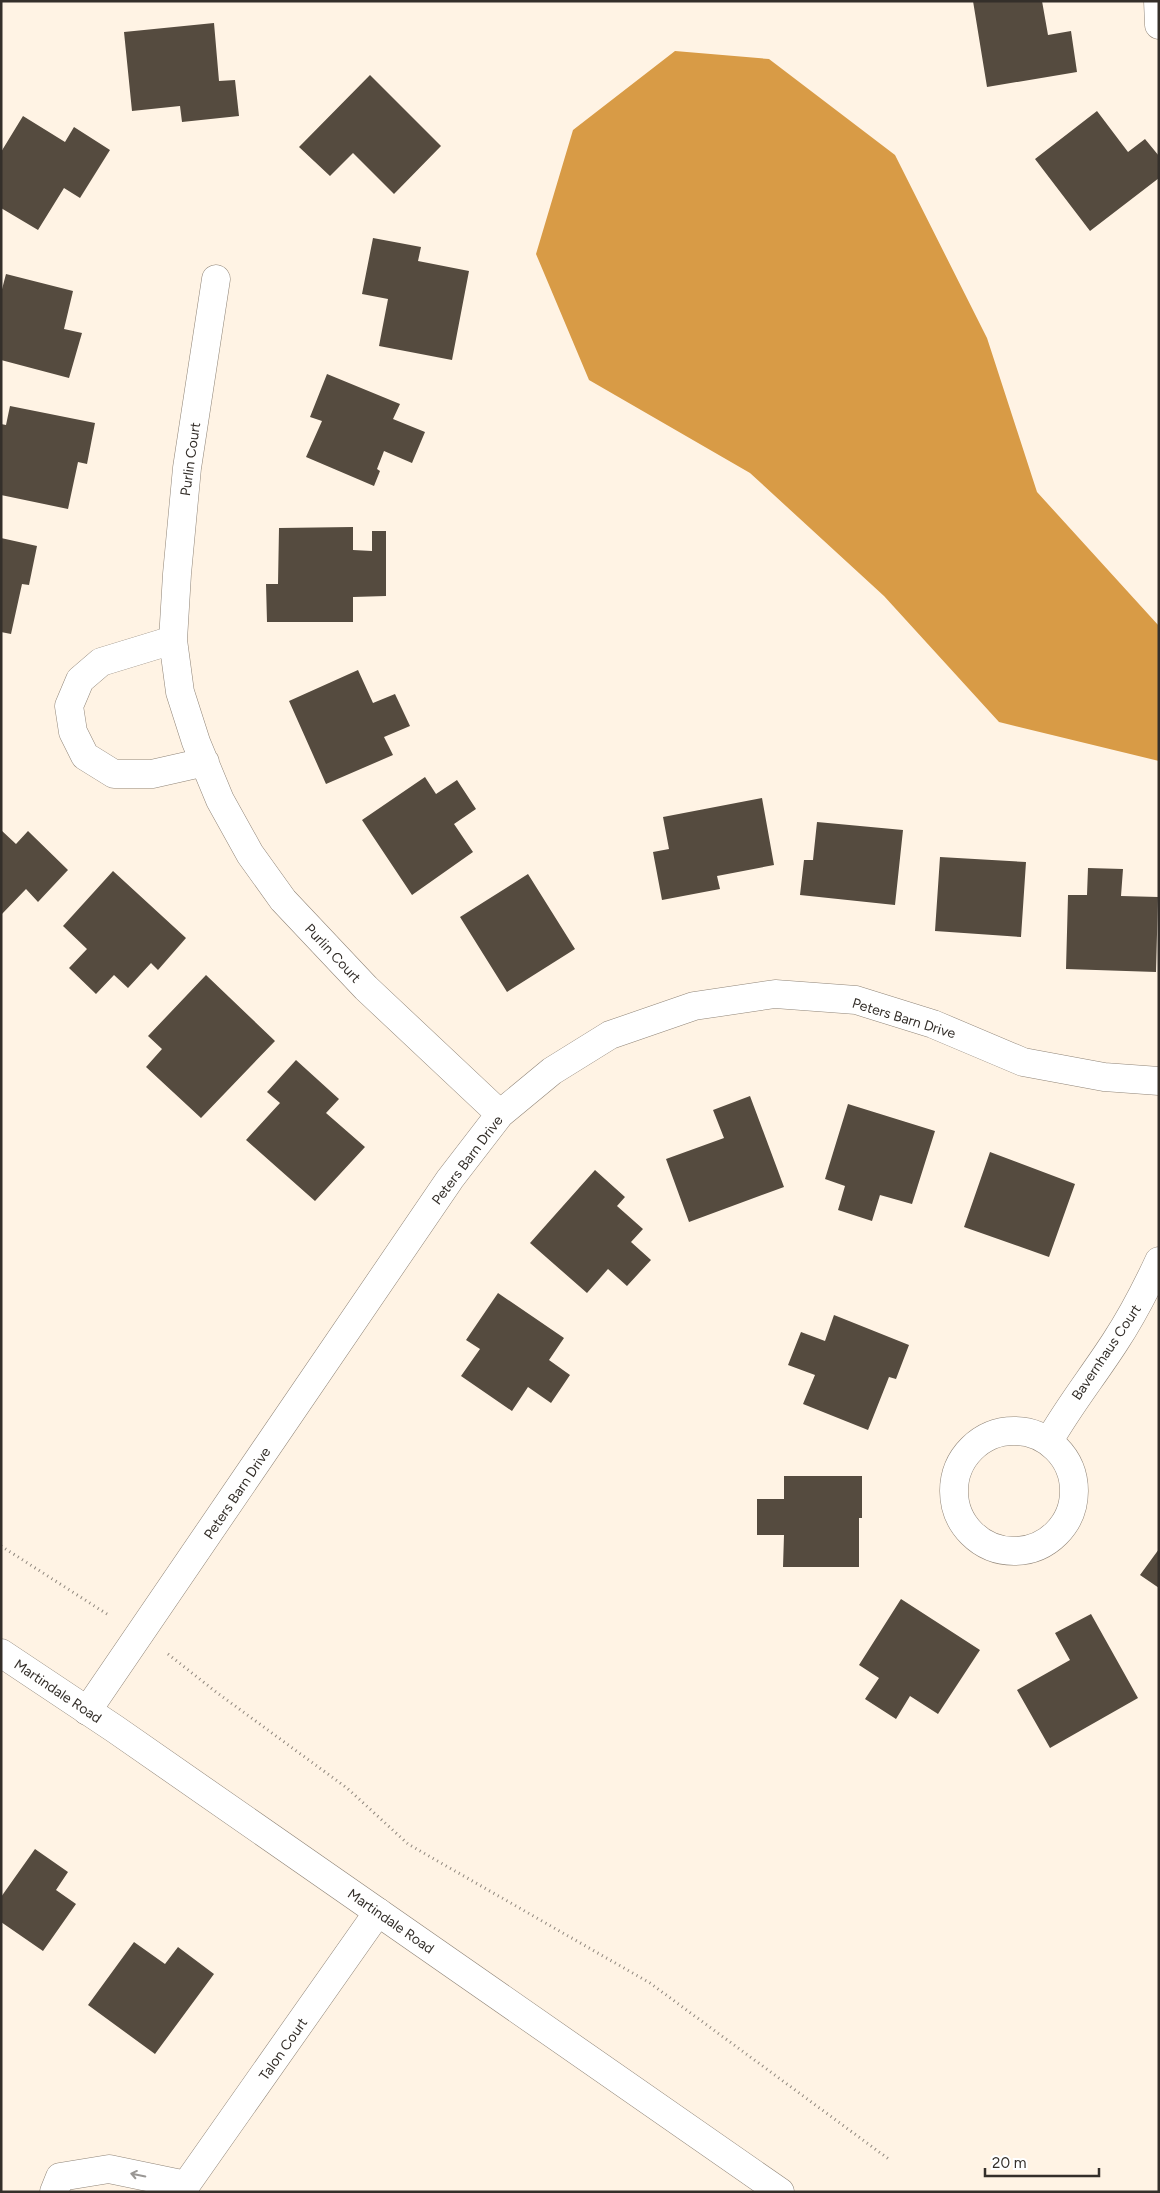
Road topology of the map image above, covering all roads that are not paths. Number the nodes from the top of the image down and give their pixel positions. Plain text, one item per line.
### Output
1 (1158, 1) edge
2 (1159, 25) edge
3 (216, 279) dead end
4 (173, 640) junction
5 (204, 762) junction
6 (1159, 1081) edge
7 (500, 1114) junction
8 (1159, 1261) edge
9 (1049, 1441) junction
10 (1, 1653) edge
11 (87, 1711) junction
12 (378, 1912) junction
13 (184, 2188) edge
14 (54, 2192) edge
15 (780, 2192) edge

1 - 2 street
3 - 4 street, Purlin Court
4 - 5 street, Purlin Court
4 - 5 street
5 - 7 street, Purlin Court
6 - 7 street, Peters Barn Drive
7 - 11 street, Peters Barn Drive
8 - 9 street, Bavernhaus Court
9 - 9 street
10 - 11 street, Martindale Road
11 - 12 street, Martindale Road
12 - 13 street, Talon Court
12 - 15 street, Martindale Road
13 -> 14 street, Talon Court

